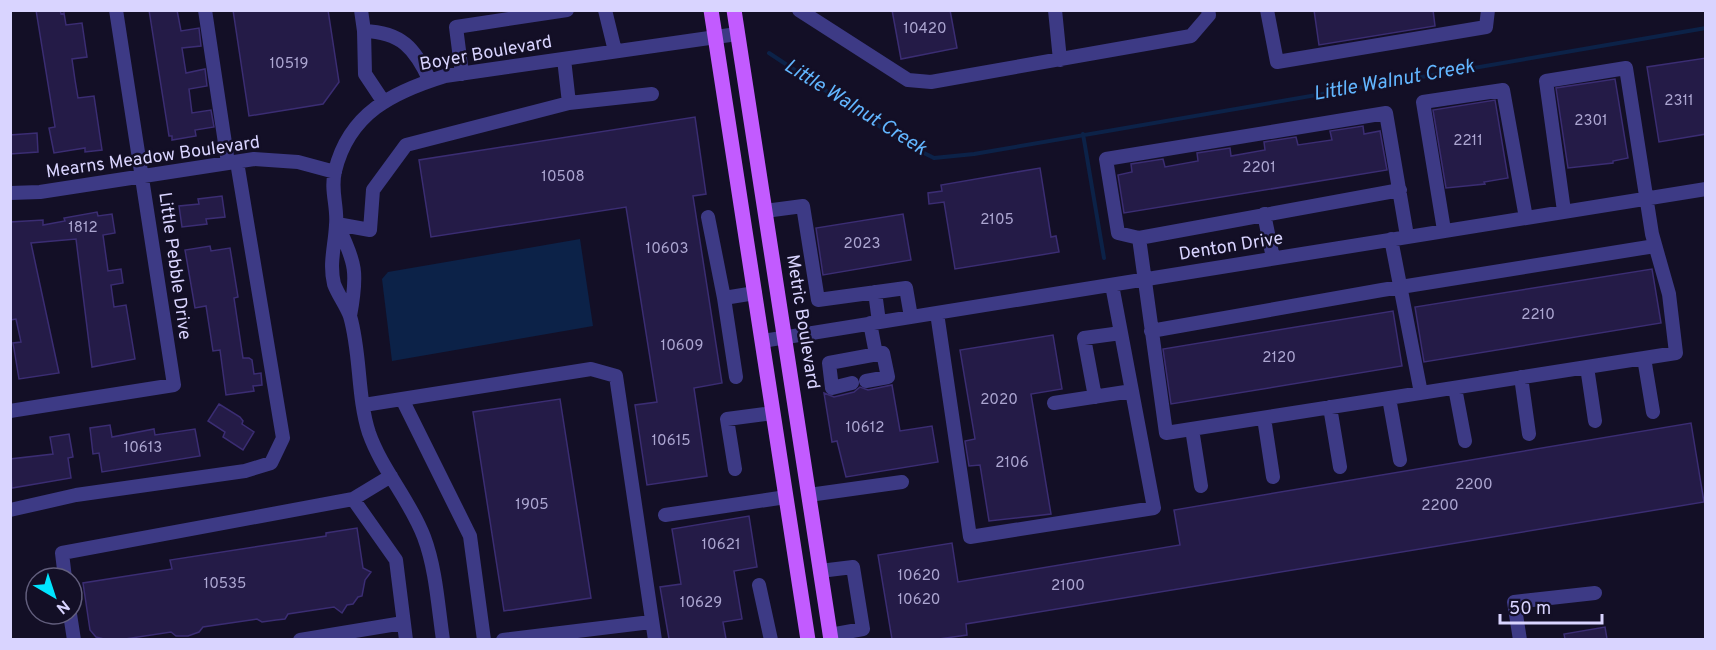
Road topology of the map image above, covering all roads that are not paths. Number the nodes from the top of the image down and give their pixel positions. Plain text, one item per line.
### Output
1 (116, 10) edge
2 (205, 10) edge
3 (361, 10) edge
4 (567, 10) edge
5 (606, 10) edge
6 (711, 10) edge
7 (734, 10) edge
8 (799, 10) edge
9 (1055, 10) edge
10 (1208, 10) edge
11 (1267, 10) edge
12 (1488, 10) edge
13 (364, 31) junction
14 (737, 34) junction
15 (715, 37) junction
16 (615, 51) junction
17 (564, 59) junction
18 (1060, 60) junction
19 (462, 74) junction
20 (430, 81) junction
21 (652, 94) dead end
22 (383, 101) junction
23 (569, 103) junction
24 (232, 162) junction
25 (335, 172) junction
26 (143, 177) junction
27 (1706, 189) edge
28 (1400, 190) junction
29 (10, 192) edge
30 (1648, 198) junction
31 (765, 211) junction
32 (1564, 212) junction
33 (1264, 214) junction
34 (708, 217) dead end
35 (1526, 218) junction
36 (336, 224) junction
37 (1444, 230) junction
38 (1407, 236) junction
39 (1139, 238) junction
40 (1391, 239) junction
41 (1655, 246) junction
42 (1273, 258) junction
43 (1143, 280) junction
44 (1112, 285) junction
45 (1400, 287) junction
46 (875, 292) junction
47 (755, 294) junction
48 (724, 298) junction
49 (937, 313) junction
50 (350, 316) junction
51 (911, 317) junction
52 (874, 323) junction
53 (1151, 331) junction
54 (1121, 333) junction
55 (784, 337) junction
56 (762, 341) junction
57 (876, 354) junction
58 (1644, 358) junction
59 (1587, 367) junction
60 (736, 377) dead end
61 (1521, 377) junction
62 (1455, 388) junction
63 (1132, 391) junction
64 (1421, 393) junction
65 (1095, 397) junction
66 (1389, 398) junction
67 (402, 399) junction
68 (1054, 403) dead end
69 (364, 405) junction
70 (1330, 407) junction
71 (10, 411) edge
72 (1653, 412) dead end
73 (773, 413) junction
74 (1264, 418) junction
75 (1595, 421) dead end
76 (1192, 429) junction
77 (1529, 434) dead end
78 (1465, 441) dead end
79 (1400, 459) dead end
80 (1340, 468) dead end
81 (735, 469) dead end
82 (391, 476) junction
83 (1273, 477) dead end
84 (902, 482) dead end
85 (1201, 486) dead end
86 (809, 495) junction
87 (786, 496) junction
88 (353, 499) junction
89 (10, 510) edge
90 (665, 515) dead end
91 (64, 566) edge
92 (820, 571) junction
93 (759, 585) dead end
94 (1594, 593) dead end
95 (651, 622) junction
96 (404, 623) junction
97 (831, 637) edge
98 (300, 639) edge
99 (406, 639) edge
100 (444, 639) edge
101 (484, 639) edge
102 (503, 639) edge
103 (655, 639) edge
104 (771, 639) edge
105 (808, 639) edge
106 (1520, 639) edge

1 - 26 street, Little Pebble Drive
2 - 24 street
3 - 13 street
4 - 19 street
5 - 16 street
6 - 15 main road
7 - 14 main road, Metric Boulevard
8 - 18 street
9 - 18 street
10 - 18 street
11 - 12 street
13 - 20 street
13 - 22 street
14 - 15 street, Boyer Boulevard
14 - 31 main road, Metric Boulevard
15 - 16 street, Boyer Boulevard
15 - 47 main road
16 - 17 street, Boyer Boulevard
17 - 19 street, Boyer Boulevard
17 - 23 street
19 - 20 street, Boyer Boulevard
20 - 22 street, Boyer Boulevard
21 - 23 street
22 - 25 street, Boyer Boulevard
23 - 36 street
24 - 25 street, Mearns Meadow Boulevard
24 - 26 street, Mearns Meadow Boulevard
24 - 89 street
25 - 36 street, Boyer Boulevard
26 - 29 street, Mearns Meadow Boulevard
26 - 71 street, Little Pebble Drive
27 - 30 street, Denton Drive
28 - 33 street
28 - 38 street
28 - 39 street
30 - 32 street, Denton Drive
30 - 32 street
30 - 41 street
31 - 46 street
31 - 55 main road, Metric Boulevard
32 - 35 street, Denton Drive
33 - 39 street
33 - 42 street
34 - 48 street
35 - 37 street, Denton Drive
35 - 37 street
36 - 50 street, Boyer Boulevard
36 - 50 street, Boyer Boulevard
37 - 38 street, Denton Drive
38 - 40 street, Denton Drive
39 - 43 street
40 - 42 street, Denton Drive
40 - 45 street
41 - 45 street
41 - 58 street
42 - 43 street, Denton Drive
43 - 44 street, Denton Drive
43 - 53 street
44 - 49 street, Denton Drive
44 - 54 street
45 - 53 street
45 - 64 street
46 - 51 street
46 - 52 street
47 - 48 street
47 - 56 main road
48 - 60 street
49 - 51 street, Denton Drive
49 - 63 street
50 - 69 street, Boyer Boulevard
51 - 52 street, Denton Drive
52 - 55 street, Denton Drive
52 - 57 street
53 - 76 street
54 - 63 street
54 - 65 street
55 - 56 street, Denton Drive
55 - 86 main road, Metric Boulevard
56 - 73 main road
57 - 57 street
58 - 59 street
58 - 72 street
59 - 61 street
59 - 75 street
61 - 62 street
61 - 77 street
62 - 64 street
62 - 78 street
63 - 65 street
64 - 66 street
65 - 68 street
66 - 70 street
66 - 79 street
67 - 69 street
67 - 95 street
67 - 101 street
69 - 82 street, Boyer Boulevard
70 - 74 street
70 - 80 street
73 - 81 street
73 - 87 main road
74 - 76 street
74 - 83 street
76 - 85 street
82 - 88 street
82 - 100 street, Boyer Boulevard
84 - 86 street
86 - 92 main road, Metric Boulevard
87 - 90 street
87 - 105 main road
88 - 91 street
88 - 96 street
92 - 97 main road, Metric Boulevard
92 - 97 street
93 - 104 street
94 - 106 street
95 - 102 street
95 - 103 street
96 - 98 street
96 - 99 street

